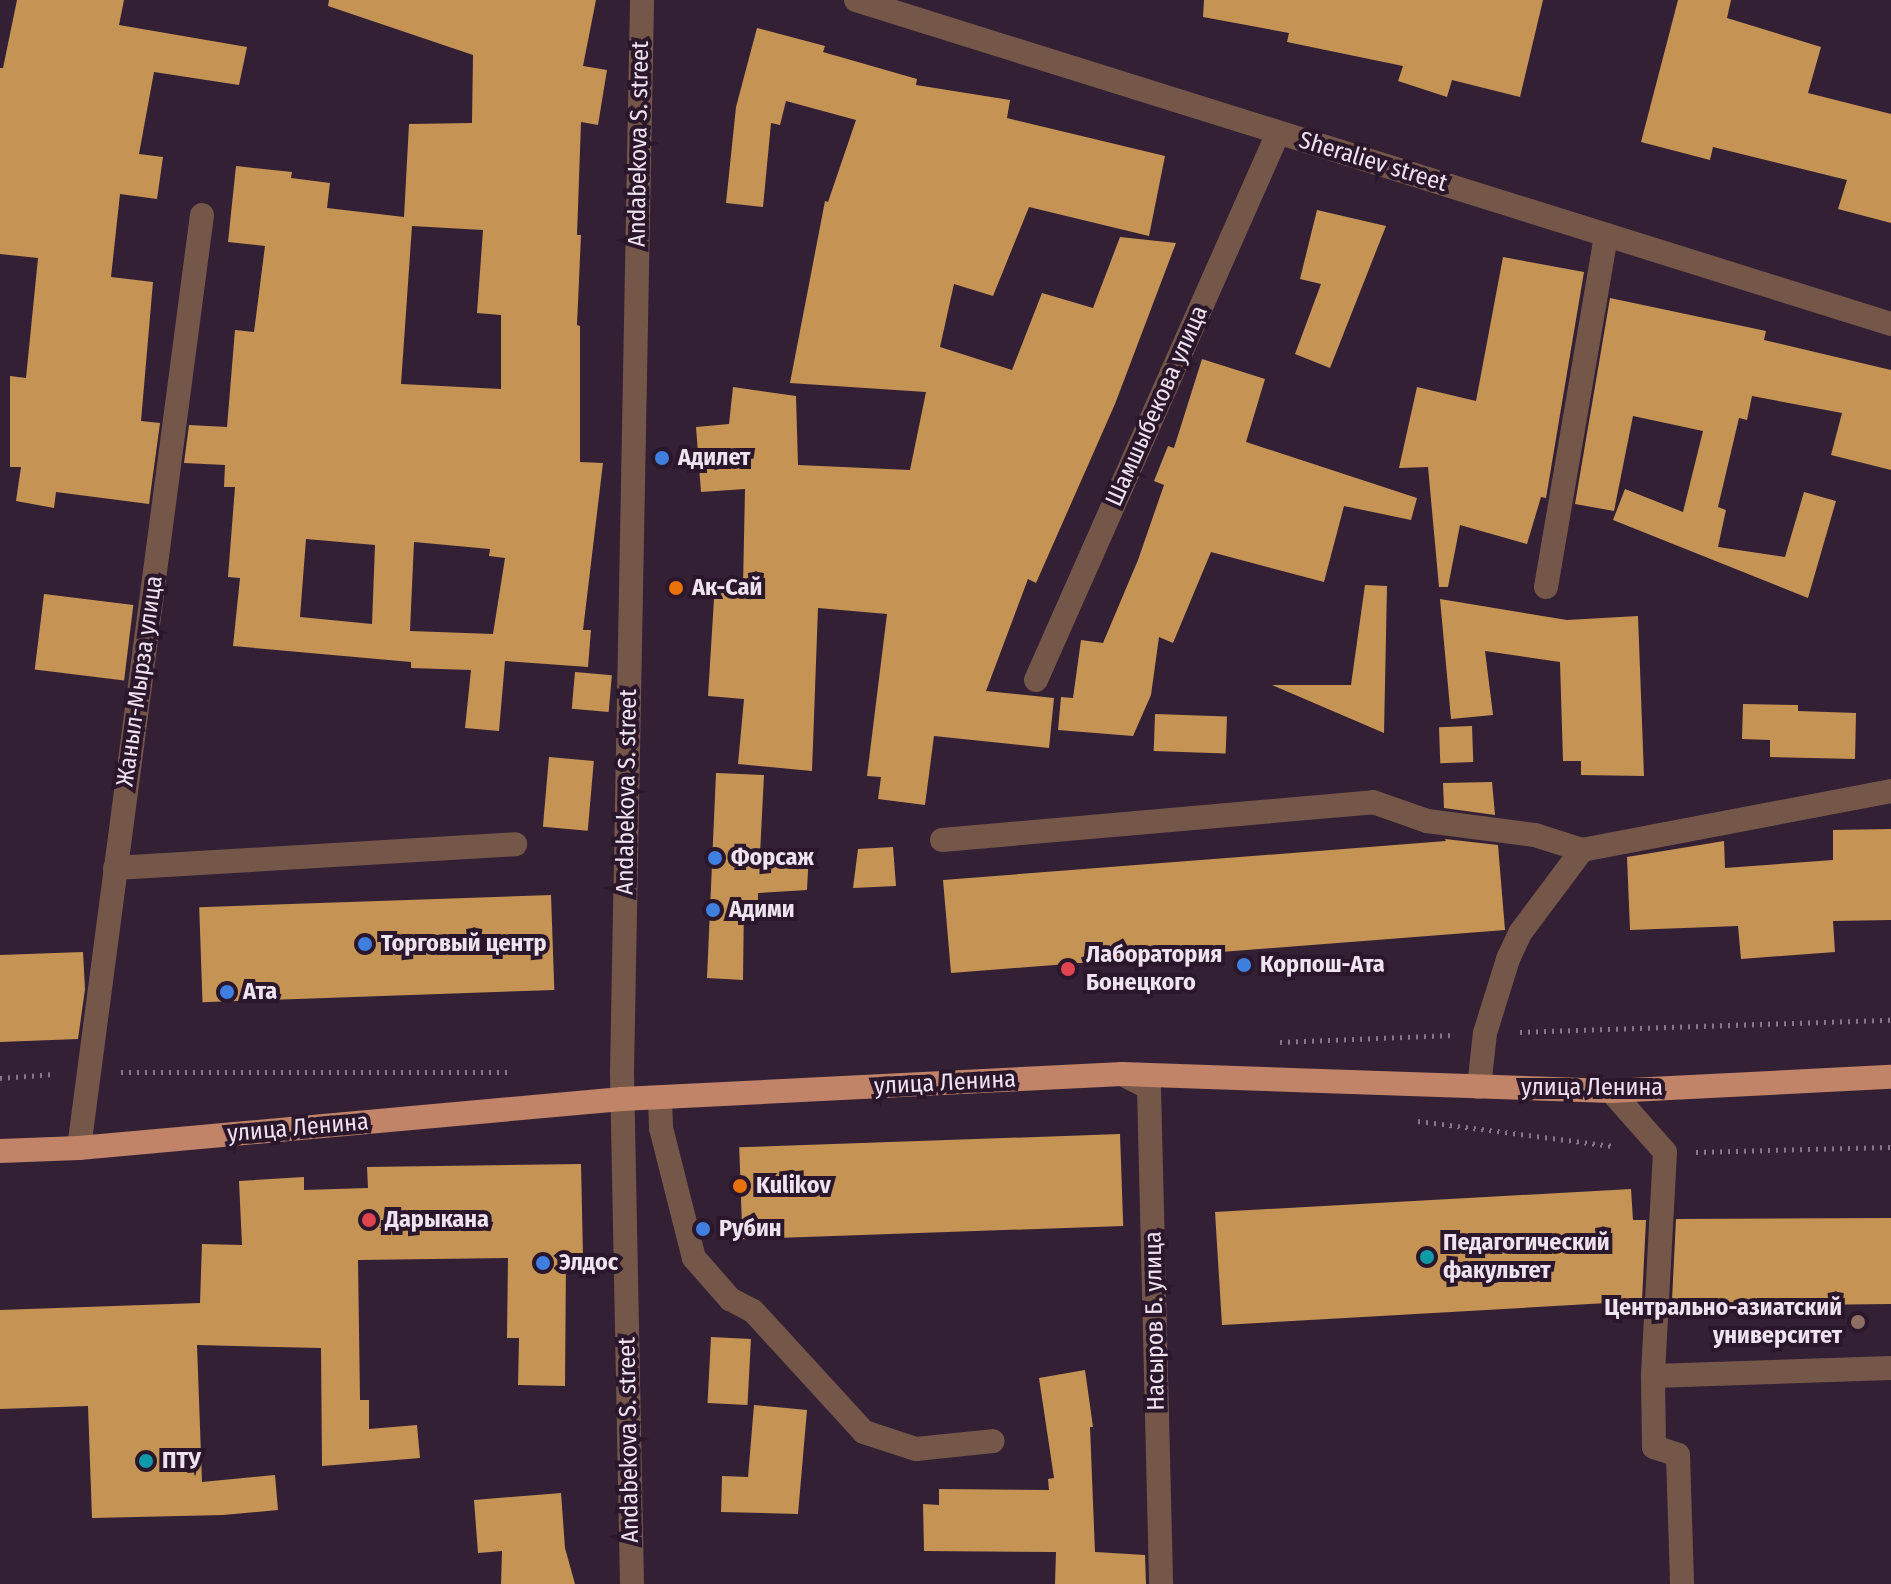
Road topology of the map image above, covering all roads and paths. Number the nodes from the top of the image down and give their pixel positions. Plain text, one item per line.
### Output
1 (642, 0) edge
2 (856, 0) edge
3 (1278, 133) junction
4 (202, 215) dead end
5 (1606, 235) junction
6 (1891, 324) edge
7 (1546, 587) dead end
8 (1036, 680) dead end
9 (1891, 791) edge
10 (942, 840) dead end
11 (515, 844) dead end
12 (1582, 850) junction
13 (115, 868) junction
14 (1122, 1074) junction
15 (1891, 1077) edge
16 (1479, 1087) junction
17 (1611, 1091) junction
18 (660, 1098) junction
19 (622, 1099) junction
20 (1415, 1121) dead end
21 (1891, 1147) edge
22 (79, 1148) junction
23 (0, 1151) edge
24 (1665, 1152) junction
25 (1891, 1368) edge
26 (1653, 1376) junction
27 (993, 1441) dead end
28 (632, 1584) edge
29 (1161, 1584) edge
30 (1682, 1584) edge

1 - 19 street, Andabekova S. street
2 - 3 street, Sheraliev street
3 - 5 street, Sheraliev street
3 - 8 street, Шамшыбекова улица
4 - 13 street, Жаныл-Мырза улица
5 - 6 street, Sheraliev street
5 - 7 street
9 - 12 street
10 - 12 street
11 - 13 street
12 - 16 street
13 - 22 street, Жаныл-Мырза улица
14 - 16 main road, улица Ленина
14 - 18 main road, улица Ленина
14 - 29 street, Насыров Б. улица
15 - 17 main road, улица Ленина
16 - 17 main road, улица Ленина
17 - 24 street
18 - 19 main road, улица Ленина
18 - 27 street
19 - 22 main road, улица Ленина
19 - 28 street, Andabekova S. street
20 - 24 path
21 - 24 path
22 - 23 main road, улица Ленина
24 - 26 street
25 - 26 street
26 - 30 street

